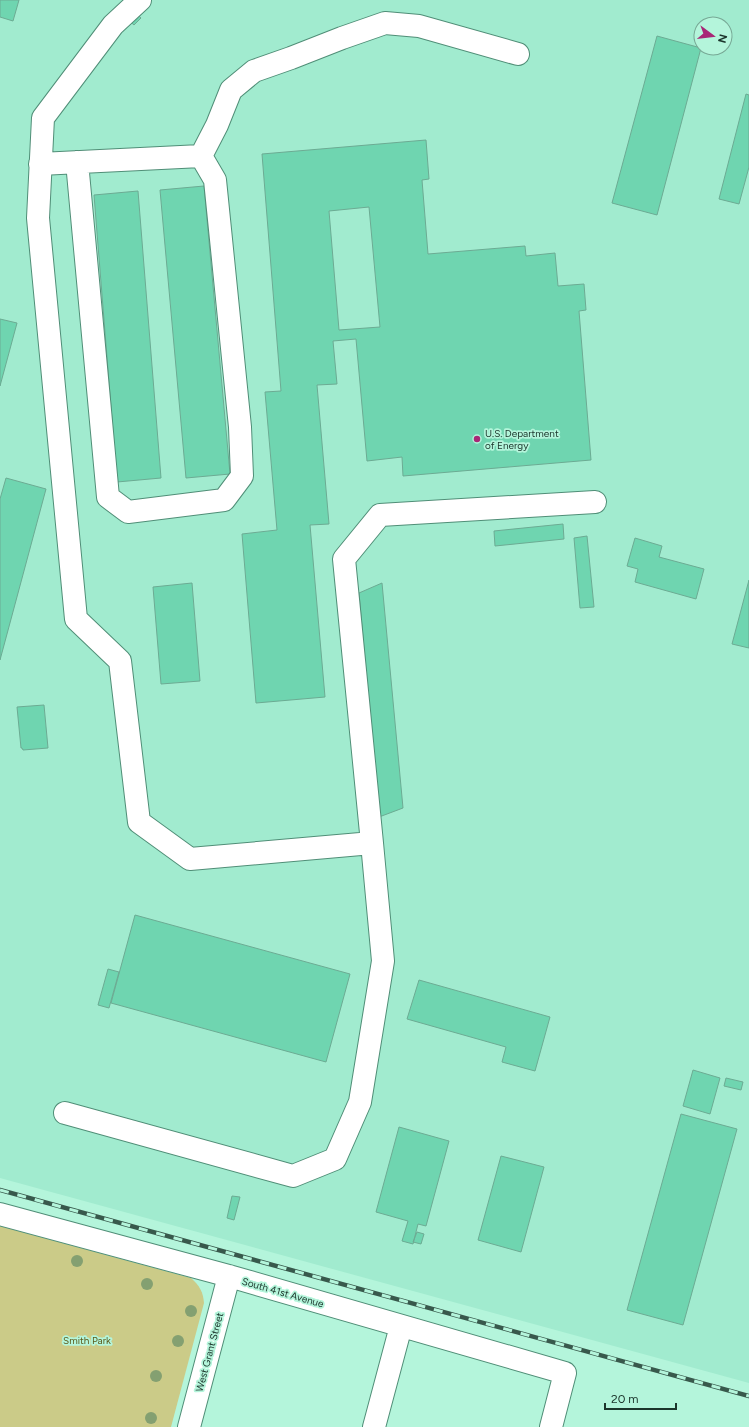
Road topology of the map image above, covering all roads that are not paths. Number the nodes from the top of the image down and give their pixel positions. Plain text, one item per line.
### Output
1 (140, 0) edge
2 (518, 54) dead end
3 (201, 156) junction
4 (77, 162) junction
5 (40, 164) junction
6 (595, 502) dead end
7 (372, 843) junction
8 (65, 1114) dead end
9 (0, 1214) edge
10 (229, 1276) junction
11 (401, 1326) junction
12 (189, 1427) edge
13 (374, 1427) edge
14 (551, 1427) edge

1 - 5 street
2 - 3 street
3 - 4 street
3 - 4 street
4 - 5 street
5 - 7 street
6 - 7 street
7 - 8 street
9 - 10 street, South 41st Avenue
10 - 11 street, South 41st Avenue
10 - 12 street, West Grant Street
11 - 13 street
11 - 14 street, South 41st Avenue

